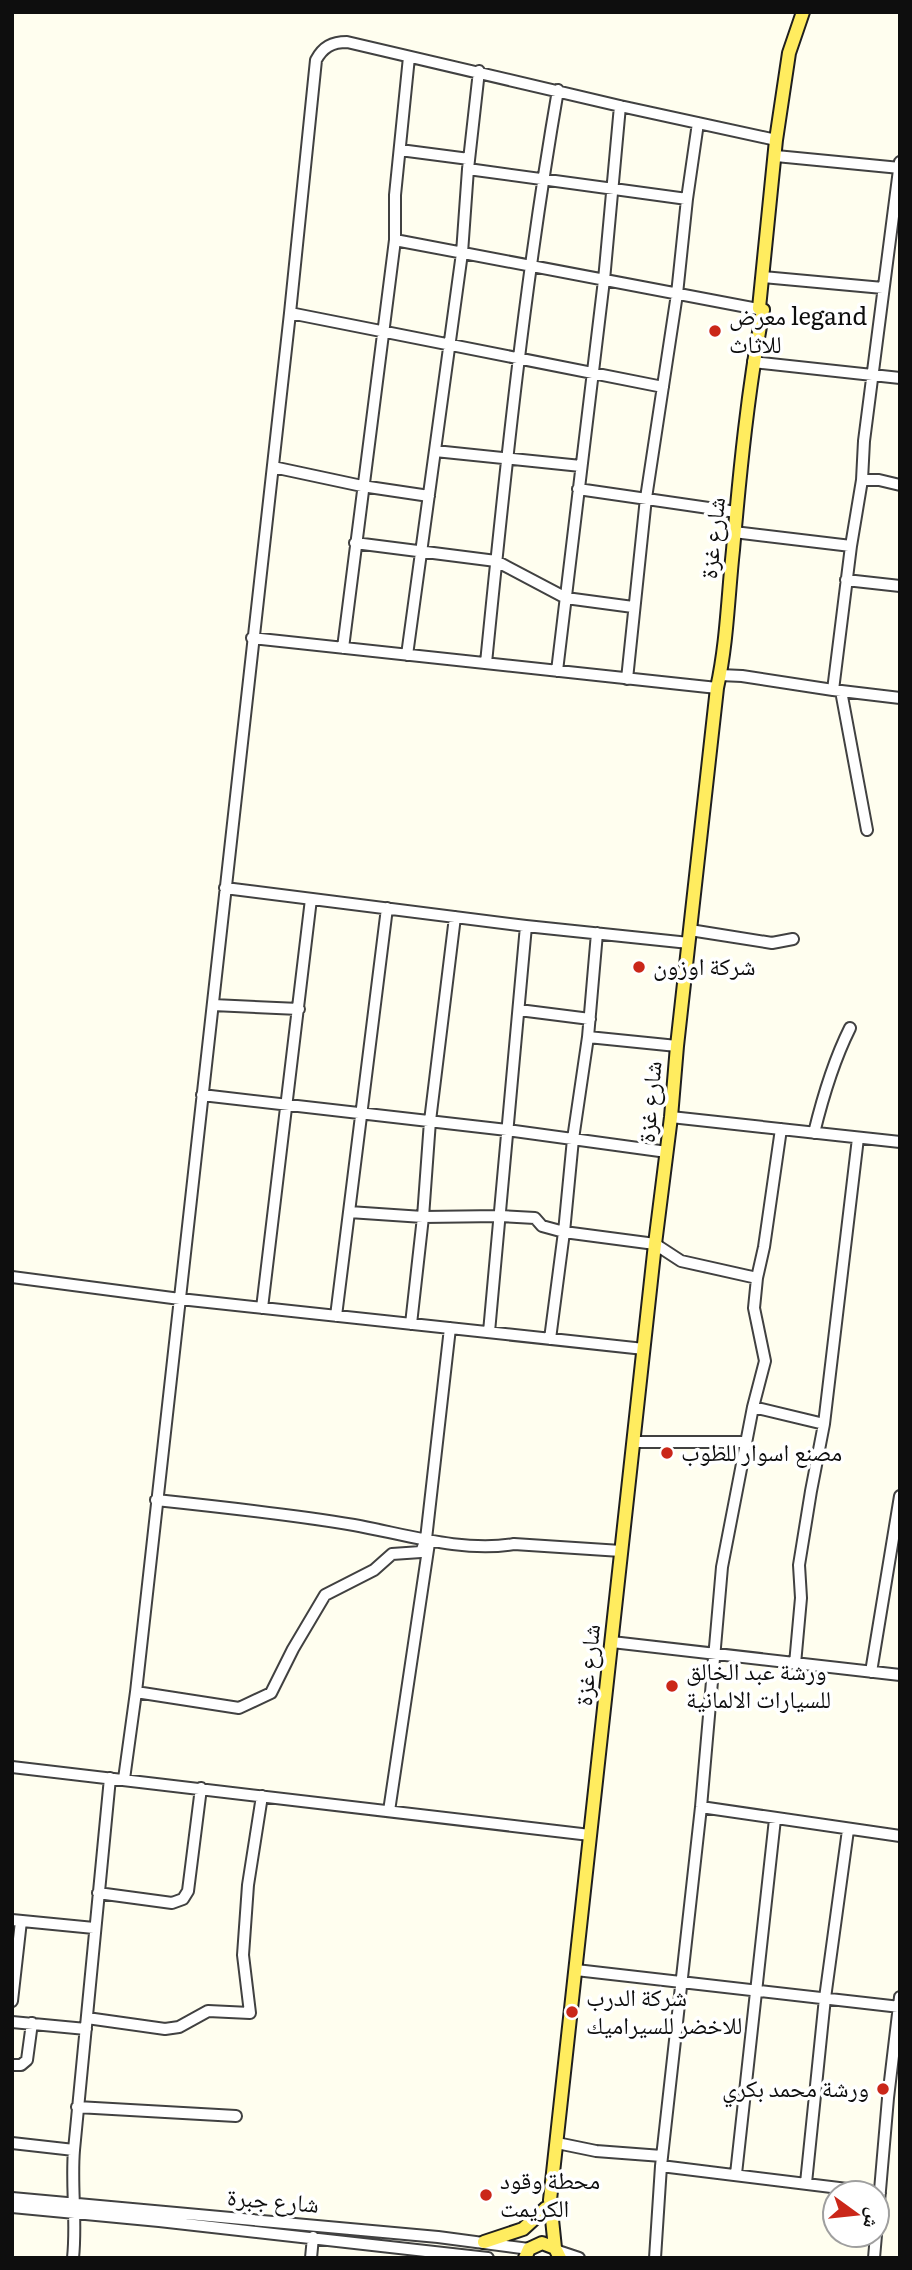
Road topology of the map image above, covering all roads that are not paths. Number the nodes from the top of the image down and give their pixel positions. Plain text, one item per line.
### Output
1 (803, 12) edge
2 (409, 57) junction
3 (479, 71) junction
4 (558, 90) junction
5 (620, 106) junction
6 (698, 122) junction
7 (776, 139) junction
8 (400, 150) junction
9 (776, 156) junction
10 (468, 164) junction
11 (899, 166) edge
12 (542, 180) junction
13 (611, 189) junction
14 (687, 199) junction
15 (394, 240) junction
16 (462, 253) junction
17 (532, 266) junction
18 (763, 277) junction
19 (604, 280) junction
20 (883, 288) junction
21 (677, 294) junction
22 (763, 310) junction
23 (290, 313) junction
24 (382, 331) junction
25 (449, 344) junction
26 (518, 358) junction
27 (753, 362) junction
28 (592, 373) junction
29 (872, 376) junction
30 (900, 378) edge
31 (663, 387) junction
32 (435, 451) junction
33 (507, 458) junction
34 (581, 466) junction
35 (272, 467) junction
36 (862, 480) junction
37 (362, 485) junction
38 (900, 485) edge
39 (578, 489) junction
40 (429, 496) junction
41 (646, 498) junction
42 (736, 512) junction
43 (734, 532) junction
44 (355, 543) junction
45 (851, 546) junction
46 (421, 552) junction
47 (496, 561) junction
48 (846, 580) junction
49 (900, 586) edge
50 (566, 598) junction
51 (633, 607) junction
52 (252, 638) junction
53 (343, 648) junction
54 (407, 655) junction
55 (486, 663) junction
56 (557, 671) junction
57 (720, 675) junction
58 (627, 679) junction
59 (717, 688) junction
60 (837, 691) junction
61 (900, 698) edge
62 (866, 830) dead end
63 (225, 888) junction
64 (311, 899) junction
65 (387, 908) junction
66 (455, 917) junction
67 (526, 926) junction
68 (597, 933) junction
69 (690, 937) junction
70 (793, 939) dead end
71 (213, 1006) junction
72 (299, 1009) junction
73 (519, 1010) junction
74 (590, 1019) junction
75 (850, 1028) dead end
76 (588, 1037) junction
77 (677, 1046) junction
78 (202, 1095) junction
79 (286, 1106) junction
80 (361, 1113) junction
81 (671, 1117) junction
82 (430, 1121) junction
83 (780, 1129) junction
84 (507, 1130) junction
85 (814, 1133) junction
86 (858, 1138) junction
87 (573, 1139) junction
88 (900, 1142) edge
89 (667, 1152) junction
90 (349, 1212) junction
91 (500, 1216) junction
92 (423, 1217) junction
93 (565, 1232) junction
94 (655, 1244) junction
95 (12, 1277) edge
96 (757, 1278) junction
97 (180, 1299) junction
98 (262, 1308) junction
99 (336, 1316) junction
100 (411, 1324) junction
101 (450, 1328) junction
102 (489, 1332) junction
103 (550, 1339) junction
104 (643, 1349) junction
105 (753, 1407) junction
106 (824, 1424) junction
107 (634, 1442) junction
108 (746, 1442) junction
109 (900, 1496) edge
110 (156, 1500) junction
111 (428, 1539) junction
112 (621, 1551) junction
113 (612, 1642) junction
114 (715, 1655) junction
115 (795, 1664) junction
116 (871, 1672) junction
117 (900, 1675) edge
118 (136, 1692) junction
119 (12, 1767) edge
120 (110, 1778) junction
121 (124, 1779) junction
122 (201, 1788) junction
123 (262, 1796) junction
124 (701, 1807) junction
125 (389, 1811) junction
126 (775, 1819) junction
127 (848, 1830) junction
128 (590, 1835) junction
129 (900, 1836) edge
130 (98, 1893) junction
131 (16, 1920) edge
132 (94, 1928) junction
133 (576, 1970) junction
134 (682, 1981) junction
135 (755, 1989) junction
136 (825, 1998) junction
137 (12, 2001) edge
138 (899, 2004) edge
139 (12, 2022) edge
140 (32, 2023) junction
141 (86, 2023) junction
142 (12, 2065) edge
143 (894, 2099) edge
144 (77, 2107) junction
145 (236, 2116) dead end
146 (12, 2143) edge
147 (557, 2143) junction
148 (74, 2150) junction
149 (662, 2161) junction
150 (736, 2174) junction
151 (882, 2179) edge
152 (806, 2183) junction
153 (821, 2185) edge
154 (12, 2198) edge
155 (548, 2204) junction
156 (12, 2207) edge
157 (76, 2209) junction
158 (313, 2237) junction
159 (484, 2242) junction
160 (530, 2250) edge
161 (558, 2252) edge
162 (74, 2258) edge
163 (312, 2258) edge
164 (488, 2258) edge
165 (579, 2258) edge
166 (655, 2258) edge

1 - 7 main road, شارع غزة
2 - 3 street
2 - 8 street
2 - 23 street
3 - 4 street
3 - 10 street
4 - 5 street
4 - 12 street
5 - 6 street
5 - 13 street
6 - 7 street
6 - 14 street
7 - 9 main road, شارع غزة
8 - 10 street
8 - 15 street
9 - 11 street
9 - 18 main road, شارع غزة
10 - 12 street
10 - 16 street
11 - 20 street
12 - 13 street
12 - 17 street
13 - 14 street
13 - 19 street
14 - 21 street
15 - 16 street
15 - 24 street
16 - 17 street
16 - 25 street
17 - 19 street
17 - 26 street
18 - 20 street
18 - 22 main road, شارع غزة
19 - 21 street
19 - 28 street
20 - 29 street
21 - 22 street
21 - 31 street
22 - 27 main road, شارع غزة
23 - 24 street
23 - 35 street
24 - 25 street
24 - 37 street
25 - 26 street
25 - 32 street
26 - 28 street
26 - 33 street
27 - 29 street
27 - 42 main road, شارع غزة
28 - 31 street
28 - 34 street
29 - 30 street
29 - 36 street
31 - 41 street
32 - 33 street
32 - 40 street
33 - 34 street
33 - 47 street
34 - 39 street
35 - 37 street
35 - 52 street
36 - 38 street
36 - 45 street
37 - 40 street
37 - 44 street
39 - 41 street
39 - 50 street
40 - 46 street
41 - 42 street
41 - 51 street
42 - 43 main road, شارع غزة
43 - 45 street
43 - 57 main road, شارع غزة
44 - 46 street
44 - 53 street
45 - 48 street
46 - 47 street
46 - 54 street
47 - 50 street
47 - 55 street
48 - 49 street
48 - 60 street
50 - 51 street
50 - 56 street
51 - 58 street
52 - 53 street
52 - 63 street
53 - 54 street
54 - 55 street
55 - 56 street
56 - 58 street
57 - 59 main road, شارع غزة
57 - 60 street
58 - 59 street
59 - 69 main road, شارع غزة
60 - 61 street
60 - 62 street
63 - 64 street
63 - 71 street
64 - 65 street
64 - 72 street
65 - 66 street
65 - 80 street
66 - 67 street
66 - 82 street
67 - 68 street
67 - 73 street
68 - 69 street
68 - 74 street
69 - 70 street
69 - 77 main road, شارع غزة
71 - 72 street
71 - 78 street
72 - 79 street
73 - 74 street
73 - 84 street
74 - 76 street
75 - 85 street
76 - 77 street
76 - 87 street
77 - 81 main road, شارع غزة
78 - 79 street
78 - 97 street
79 - 80 street
79 - 98 street
80 - 82 street
80 - 90 street
81 - 83 street
81 - 89 main road, شارع غزة
82 - 84 street
82 - 92 street
83 - 85 street
83 - 96 street
84 - 87 street
84 - 91 street
85 - 86 street
86 - 88 street
86 - 106 street
87 - 89 street
87 - 93 street
89 - 94 main road, شارع غزة
90 - 92 street
90 - 99 street
91 - 92 street
91 - 93 street
91 - 102 street
92 - 100 street
93 - 94 street
93 - 103 street
94 - 96 street
94 - 104 main road, شارع غزة
95 - 97 street
96 - 105 street
97 - 98 street
97 - 110 street
98 - 99 street
99 - 100 street
100 - 101 street
101 - 102 street
101 - 111 street
102 - 103 street
103 - 104 street
104 - 107 main road, شارع غزة
105 - 106 street
105 - 108 street
106 - 115 street
107 - 108 street
107 - 112 main road, شارع غزة
108 - 114 street
109 - 116 street
110 - 111 street
110 - 118 street
111 - 112 street
111 - 118 street
111 - 125 street
112 - 113 main road, شارع غزة
113 - 114 street
113 - 128 main road, شارع غزة
114 - 115 street
114 - 124 street
115 - 116 street
116 - 117 street
118 - 121 street
119 - 120 street
120 - 121 street
120 - 130 street
121 - 122 street
122 - 123 street
122 - 130 street
123 - 125 street
123 - 141 street
124 - 126 street
124 - 134 street
125 - 128 street
126 - 127 street
126 - 135 street
127 - 129 street
127 - 136 street
128 - 133 main road, شارع غزة
130 - 132 street
131 - 132 street
131 - 137 street
132 - 141 street
133 - 134 street
133 - 147 main road, شارع غزة
134 - 135 street
134 - 149 street
135 - 136 street
135 - 150 street
136 - 138 street
136 - 152 street
138 - 143 street
139 - 140 street
140 - 141 street
140 - 142 street
141 - 144 street
143 - 151 street
144 - 145 street
144 - 148 street
146 - 148 street
147 - 149 street
147 - 155 main road, شارع غزة
148 - 157 street
149 - 150 street
149 - 166 street
150 - 152 street
152 - 153 street
154 - 157 street, شارع جبرة
155 - 159 main road
155 - 160 main road, شارع غزة
155 - 161 main road, شارع غزة
156 - 157 street, شارع جبرة
157 - 158 street, شارع جبرة
157 - 159 street, شارع جبرة
157 - 162 street
158 - 163 street
158 - 164 street, شارع جبرة
159 - 160 street, شارع جبرة
160 - 161 main road
161 - 165 street

